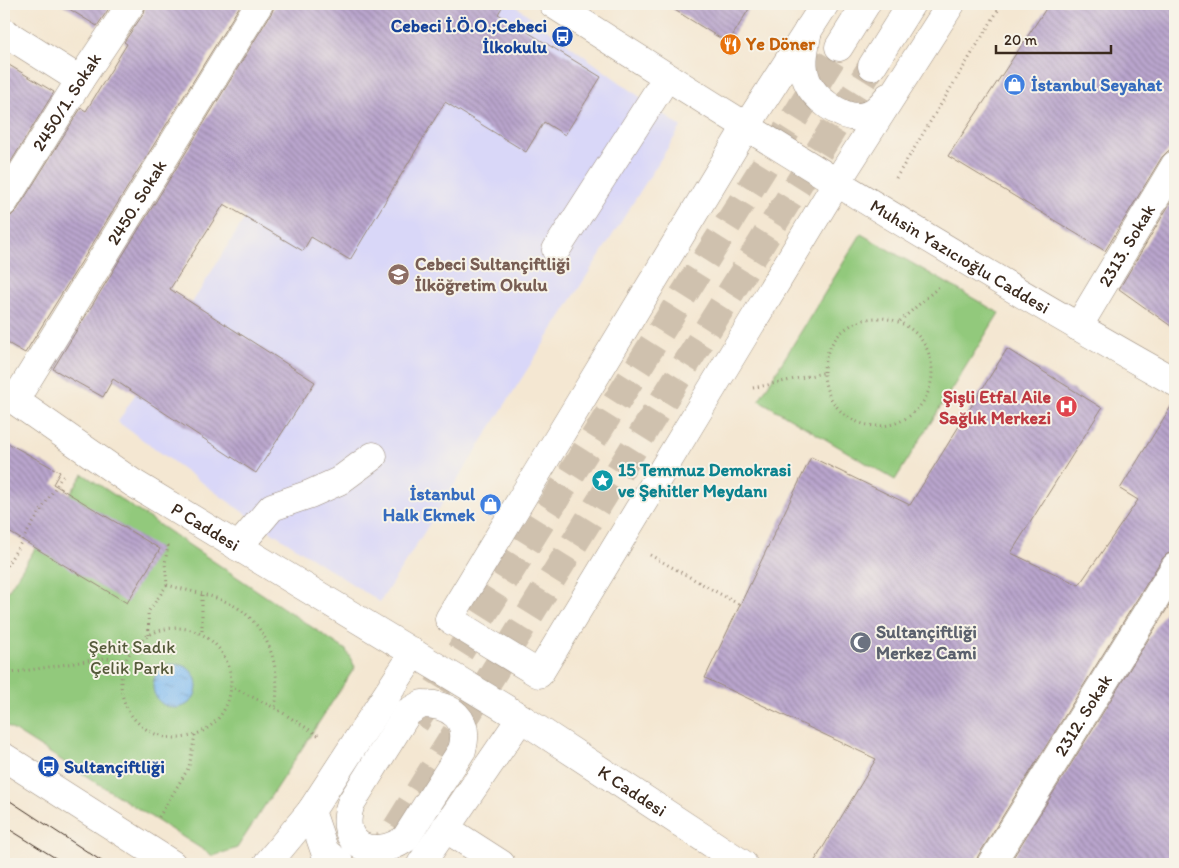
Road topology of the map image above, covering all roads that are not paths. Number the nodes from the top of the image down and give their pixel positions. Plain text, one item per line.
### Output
1 (131, 4) edge
2 (259, 4) edge
3 (553, 4) edge
4 (825, 4) edge
5 (866, 4) edge
6 (910, 4) edge
7 (951, 4) edge
8 (808, 30) junction
9 (4, 32) edge
10 (839, 47) tunnel mouth
11 (872, 66) tunnel mouth
12 (907, 76) junction
13 (667, 77) junction
14 (80, 80) junction
15 (746, 127) junction
16 (1175, 165) edge
17 (838, 182) junction
18 (4, 202) edge
19 (556, 250) dead end
20 (1078, 326) junction
21 (1175, 382) edge
22 (10, 396) edge
23 (373, 456) dead end
24 (238, 547) junction
25 (1175, 568) edge
26 (414, 653) junction
27 (521, 718) junction
28 (4, 757) edge
29 (371, 771) joint
30 (311, 811) junction
31 (445, 828) junction
32 (172, 864) edge
33 (268, 864) edge
34 (340, 864) edge
35 (421, 864) edge
36 (502, 864) edge
37 (743, 864) edge
38 (991, 864) edge

1 - 14 street, 2450/1. Sokak
2 - 22 street, 2450. Sokak
3 - 13 street, Muhsin Yazıcıoğlu Caddesi
4 - 8 street
5 - 10 street
6 - 11 street
7 - 12 street
8 - 12 street
8 - 15 street
9 - 14 street
12 - 17 street
13 - 15 street, Muhsin Yazıcıoğlu Caddesi
13 - 19 street
14 - 18 street, 2450/1. Sokak
15 - 17 street, Muhsin Yazıcıoğlu Caddesi
15 - 17 street
16 - 20 street, 2313. Sokak
17 - 20 street, Muhsin Yazıcıoğlu Caddesi
20 - 21 street, Muhsin Yazıcıoğlu Caddesi
22 - 24 street, P Caddesi
23 - 24 street
24 - 26 street, P Caddesi
25 - 38 street, 2312. Sokak
26 - 27 street, P Caddesi
26 - 30 street
27 - 31 street
27 - 37 street, K Caddesi
28 - 32 street
29 - 29 street
30 - 33 street
30 - 34 street
31 - 35 street
31 - 36 street

